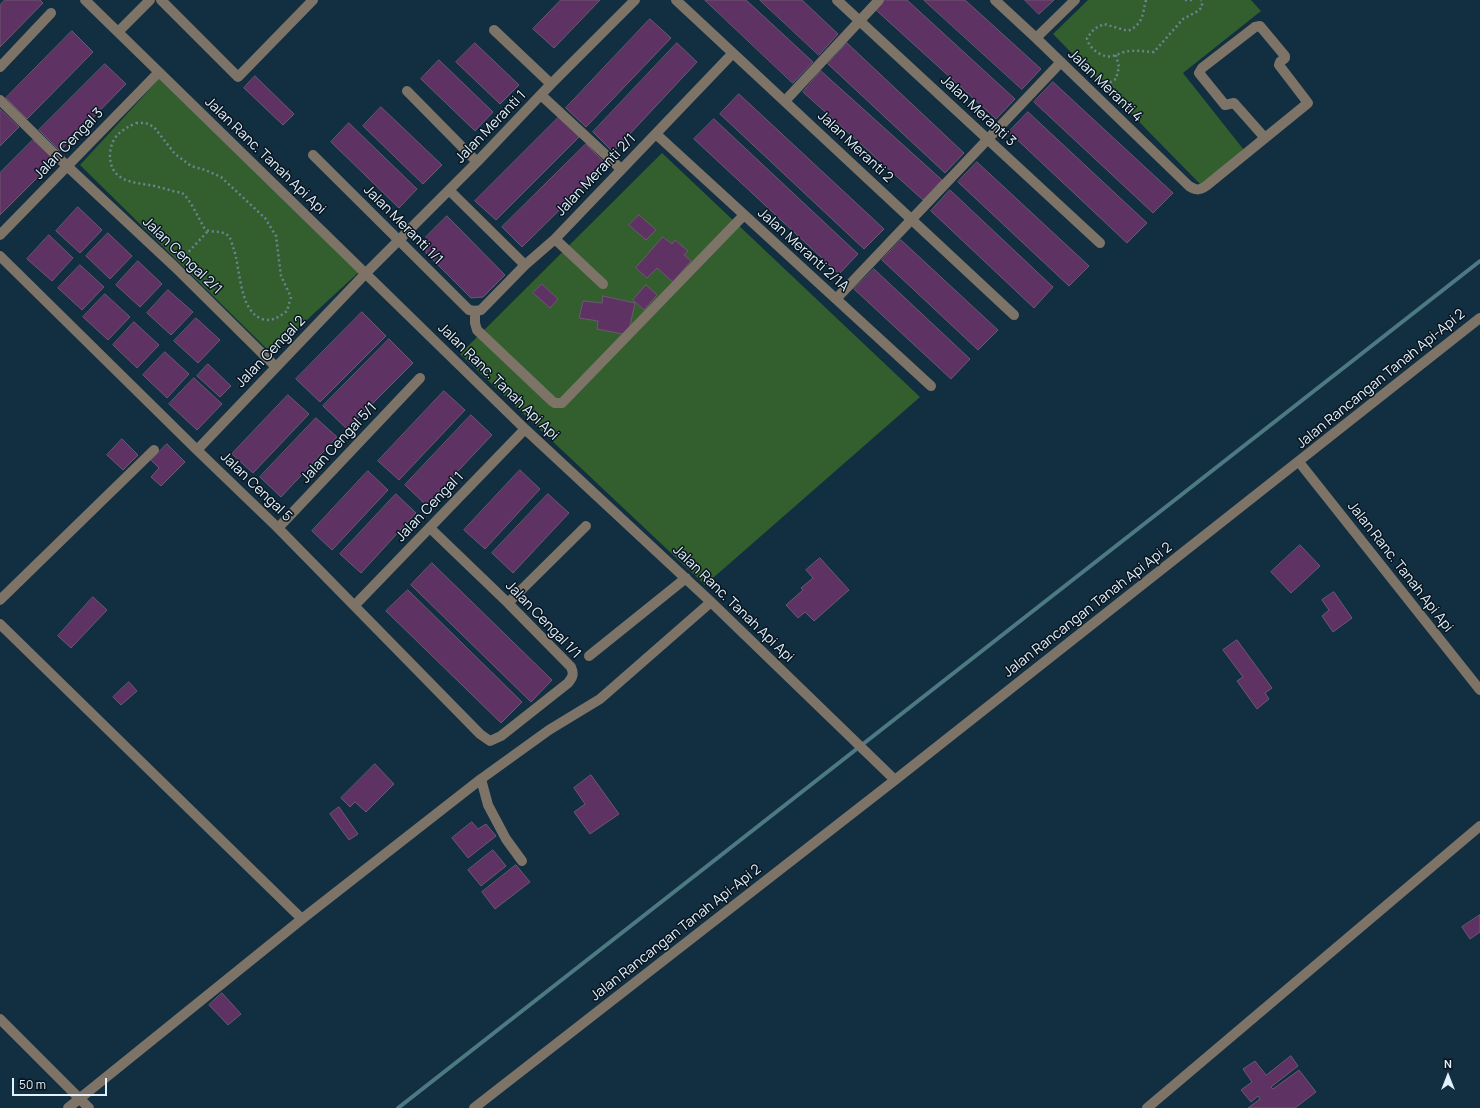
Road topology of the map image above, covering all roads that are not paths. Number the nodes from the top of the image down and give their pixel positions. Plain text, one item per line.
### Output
1 (85, 0) edge
2 (150, 0) edge
3 (161, 0) edge
4 (313, 0) edge
5 (635, 0) edge
6 (676, 0) edge
7 (837, 0) edge
8 (879, 0) edge
9 (994, 0) edge
10 (1075, 0) edge
11 (51, 13) dead end
12 (860, 21) junction
13 (494, 30) dead end
14 (118, 32) junction
15 (1036, 38) junction
16 (734, 53) junction
17 (1061, 62) junction
18 (0, 67) edge
19 (159, 72) junction
20 (551, 84) junction
21 (407, 91) dead end
22 (541, 95) junction
23 (0, 100) edge
24 (785, 102) junction
25 (656, 134) junction
26 (1265, 138) junction
27 (988, 139) junction
28 (314, 155) dead end
29 (477, 162) junction
30 (67, 166) junction
31 (621, 169) junction
32 (449, 190) junction
33 (744, 215) junction
34 (912, 219) junction
35 (0, 235) edge
36 (555, 239) junction
37 (399, 242) junction
38 (1100, 243) dead end
39 (0, 256) edge
40 (525, 265) junction
41 (366, 273) junction
42 (603, 284) dead end
43 (836, 299) junction
44 (475, 312) junction
45 (1014, 315) dead end
46 (1480, 318) edge
47 (276, 367) junction
48 (420, 378) dead end
49 (931, 386) dead end
50 (525, 429) junction
51 (154, 450) dead end
52 (196, 450) junction
53 (1299, 462) junction
54 (586, 526) dead end
55 (278, 528) junction
56 (430, 528) junction
57 (686, 578) junction
58 (0, 600) edge
59 (712, 602) junction
60 (508, 603) junction
61 (355, 605) junction
62 (0, 624) edge
63 (589, 656) dead end
64 (1480, 690) edge
65 (490, 741) joint
66 (481, 779) junction
67 (894, 780) junction
68 (1480, 826) edge
69 (522, 860) dead end
70 (302, 919) junction
71 (0, 1019) edge
72 (80, 1099) junction
73 (68, 1108) edge
74 (89, 1108) edge
75 (474, 1108) edge
76 (1147, 1108) edge

1 - 14 street, Jalan Ranc. Tanah Api Api
2 - 14 street
3 - 4 street
5 - 20 street, Jalan Meranti 1
6 - 16 street, Jalan Meranti 2
7 - 12 street, Jalan Meranti 3
8 - 12 street
9 - 15 street, Jalan Meranti 4
10 - 15 street
11 - 18 street
12 - 24 street
12 - 27 street, Jalan Meranti 3
13 - 20 street
14 - 19 street, Jalan Ranc. Tanah Api Api
15 - 17 street, Jalan Meranti 4
16 - 24 street, Jalan Meranti 2
16 - 25 street, Jalan Meranti 2/1
17 - 26 street, Jalan Meranti 4
17 - 27 street
19 - 30 street, Jalan Cengal 3
19 - 41 street, Jalan Ranc. Tanah Api Api
20 - 22 street, Jalan Meranti 1
21 - 29 street
22 - 29 street, Jalan Meranti 1
22 - 31 street
23 - 30 street, Jalan Cengal 2/1
24 - 34 street, Jalan Meranti 2
25 - 31 street, Jalan Meranti 2/1
25 - 33 street, Jalan Meranti 2/1A
26 - 26 street
27 - 34 street
27 - 38 street, Jalan Meranti 3
28 - 37 street, Jalan Meranti 1/1
29 - 32 street, Jalan Meranti 1
30 - 35 street, Jalan Cengal 3
30 - 47 street, Jalan Cengal 2/1
31 - 36 street, Jalan Meranti 2/1
32 - 37 street, Jalan Meranti 1
32 - 40 street
33 - 43 street, Jalan Meranti 2/1A
33 - 44 street
34 - 43 street
34 - 45 street, Jalan Meranti 2
36 - 40 street, Jalan Meranti 2/1
36 - 42 street
37 - 41 street, Jalan Meranti 1
37 - 44 street, Jalan Meranti 1/1
39 - 52 street, Jalan Cengal 5
40 - 44 street, Jalan Meranti 2/1
41 - 47 street, Jalan Cengal 2
41 - 50 street, Jalan Ranc. Tanah Api Api
43 - 49 street, Jalan Meranti 2/1A
46 - 53 street, Jalan Rancangan Tanah Api-Api 2
47 - 52 street, Jalan Cengal 2
48 - 55 street, Jalan Cengal 5/1
50 - 56 street, Jalan Cengal 1
50 - 57 street, Jalan Ranc. Tanah Api Api
51 - 58 street
52 - 55 street, Jalan Cengal 5
53 - 64 street, Jalan Ranc. Tanah Api Api
53 - 67 street, Jalan Rancangan Tanah Api Api 2
54 - 60 street
55 - 61 street, Jalan Cengal 5
56 - 60 street, Jalan Cengal 1/1
56 - 61 street, Jalan Cengal 1
57 - 59 street, Jalan Ranc. Tanah Api Api
57 - 63 street
59 - 66 street
59 - 67 street, Jalan Ranc. Tanah Api Api
60 - 65 street, Jalan Cengal 1/1
61 - 65 street, Jalan Cengal 5
62 - 70 street
66 - 69 street
66 - 70 street
67 - 75 street, Jalan Rancangan Tanah Api-Api 2
68 - 76 street
70 - 72 street
71 - 72 street
72 - 73 street
72 - 74 street

